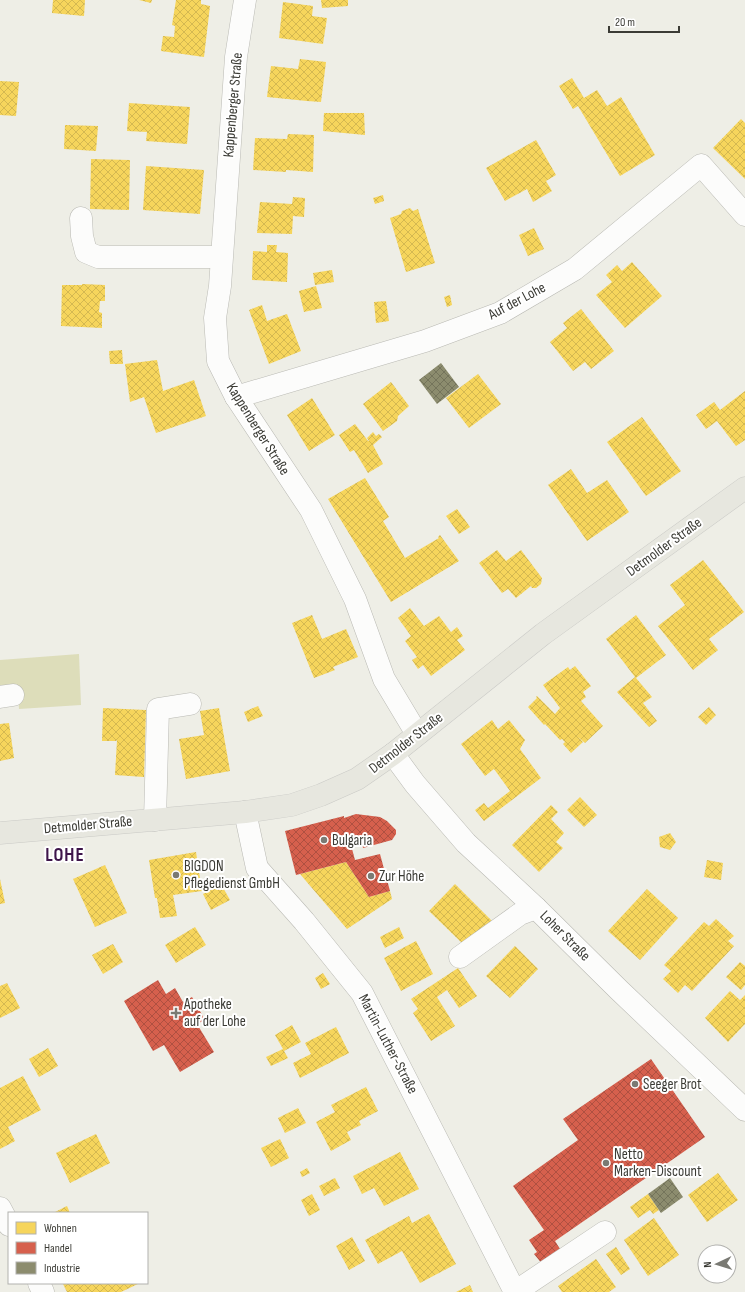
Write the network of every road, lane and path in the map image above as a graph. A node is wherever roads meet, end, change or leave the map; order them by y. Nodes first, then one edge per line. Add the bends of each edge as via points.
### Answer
1 (245, 0) edge
2 (745, 215) edge
3 (81, 218) dead end
4 (221, 258) junction
5 (236, 397) junction
6 (745, 488) edge
7 (190, 704) dead end
8 (417, 734) junction
9 (392, 754) junction
10 (245, 812) junction
11 (155, 820) junction
12 (0, 833) edge
13 (536, 908) junction
14 (460, 957) dead end
15 (745, 1110) edge
16 (0, 1208) edge
17 (8, 1223) edge
18 (605, 1232) dead end
19 (515, 1292) edge

1 - 4 street, Kappenberger Straße via 236,57
2 - 5 street, Auf der Lohe via 701,165 575,269 500,313 425,341
3 - 4 street via 86,252 98,257
4 - 5 street, Kappenberger Straße via 215,318 218,361
5 - 8 street, Kappenberger Straße via 311,510 355,598 384,679
6 - 8 main road, Detmolder Straße via 543,634
7 - 11 street via 158,709
8 - 9 main road, Detmolder Straße
9 - 10 main road, Detmolder Straße via 358,779 321,795 292,805
9 - 13 street, Loher Straße via 466,843
10 - 11 main road, Detmolder Straße
10 - 19 street, Martin-Luther-Straße via 258,868 362,993
11 - 12 main road, Detmolder Straße
13 - 14 street via 520,914
13 - 15 street, Loher Straße
16 - 17 street
18 - 19 street

